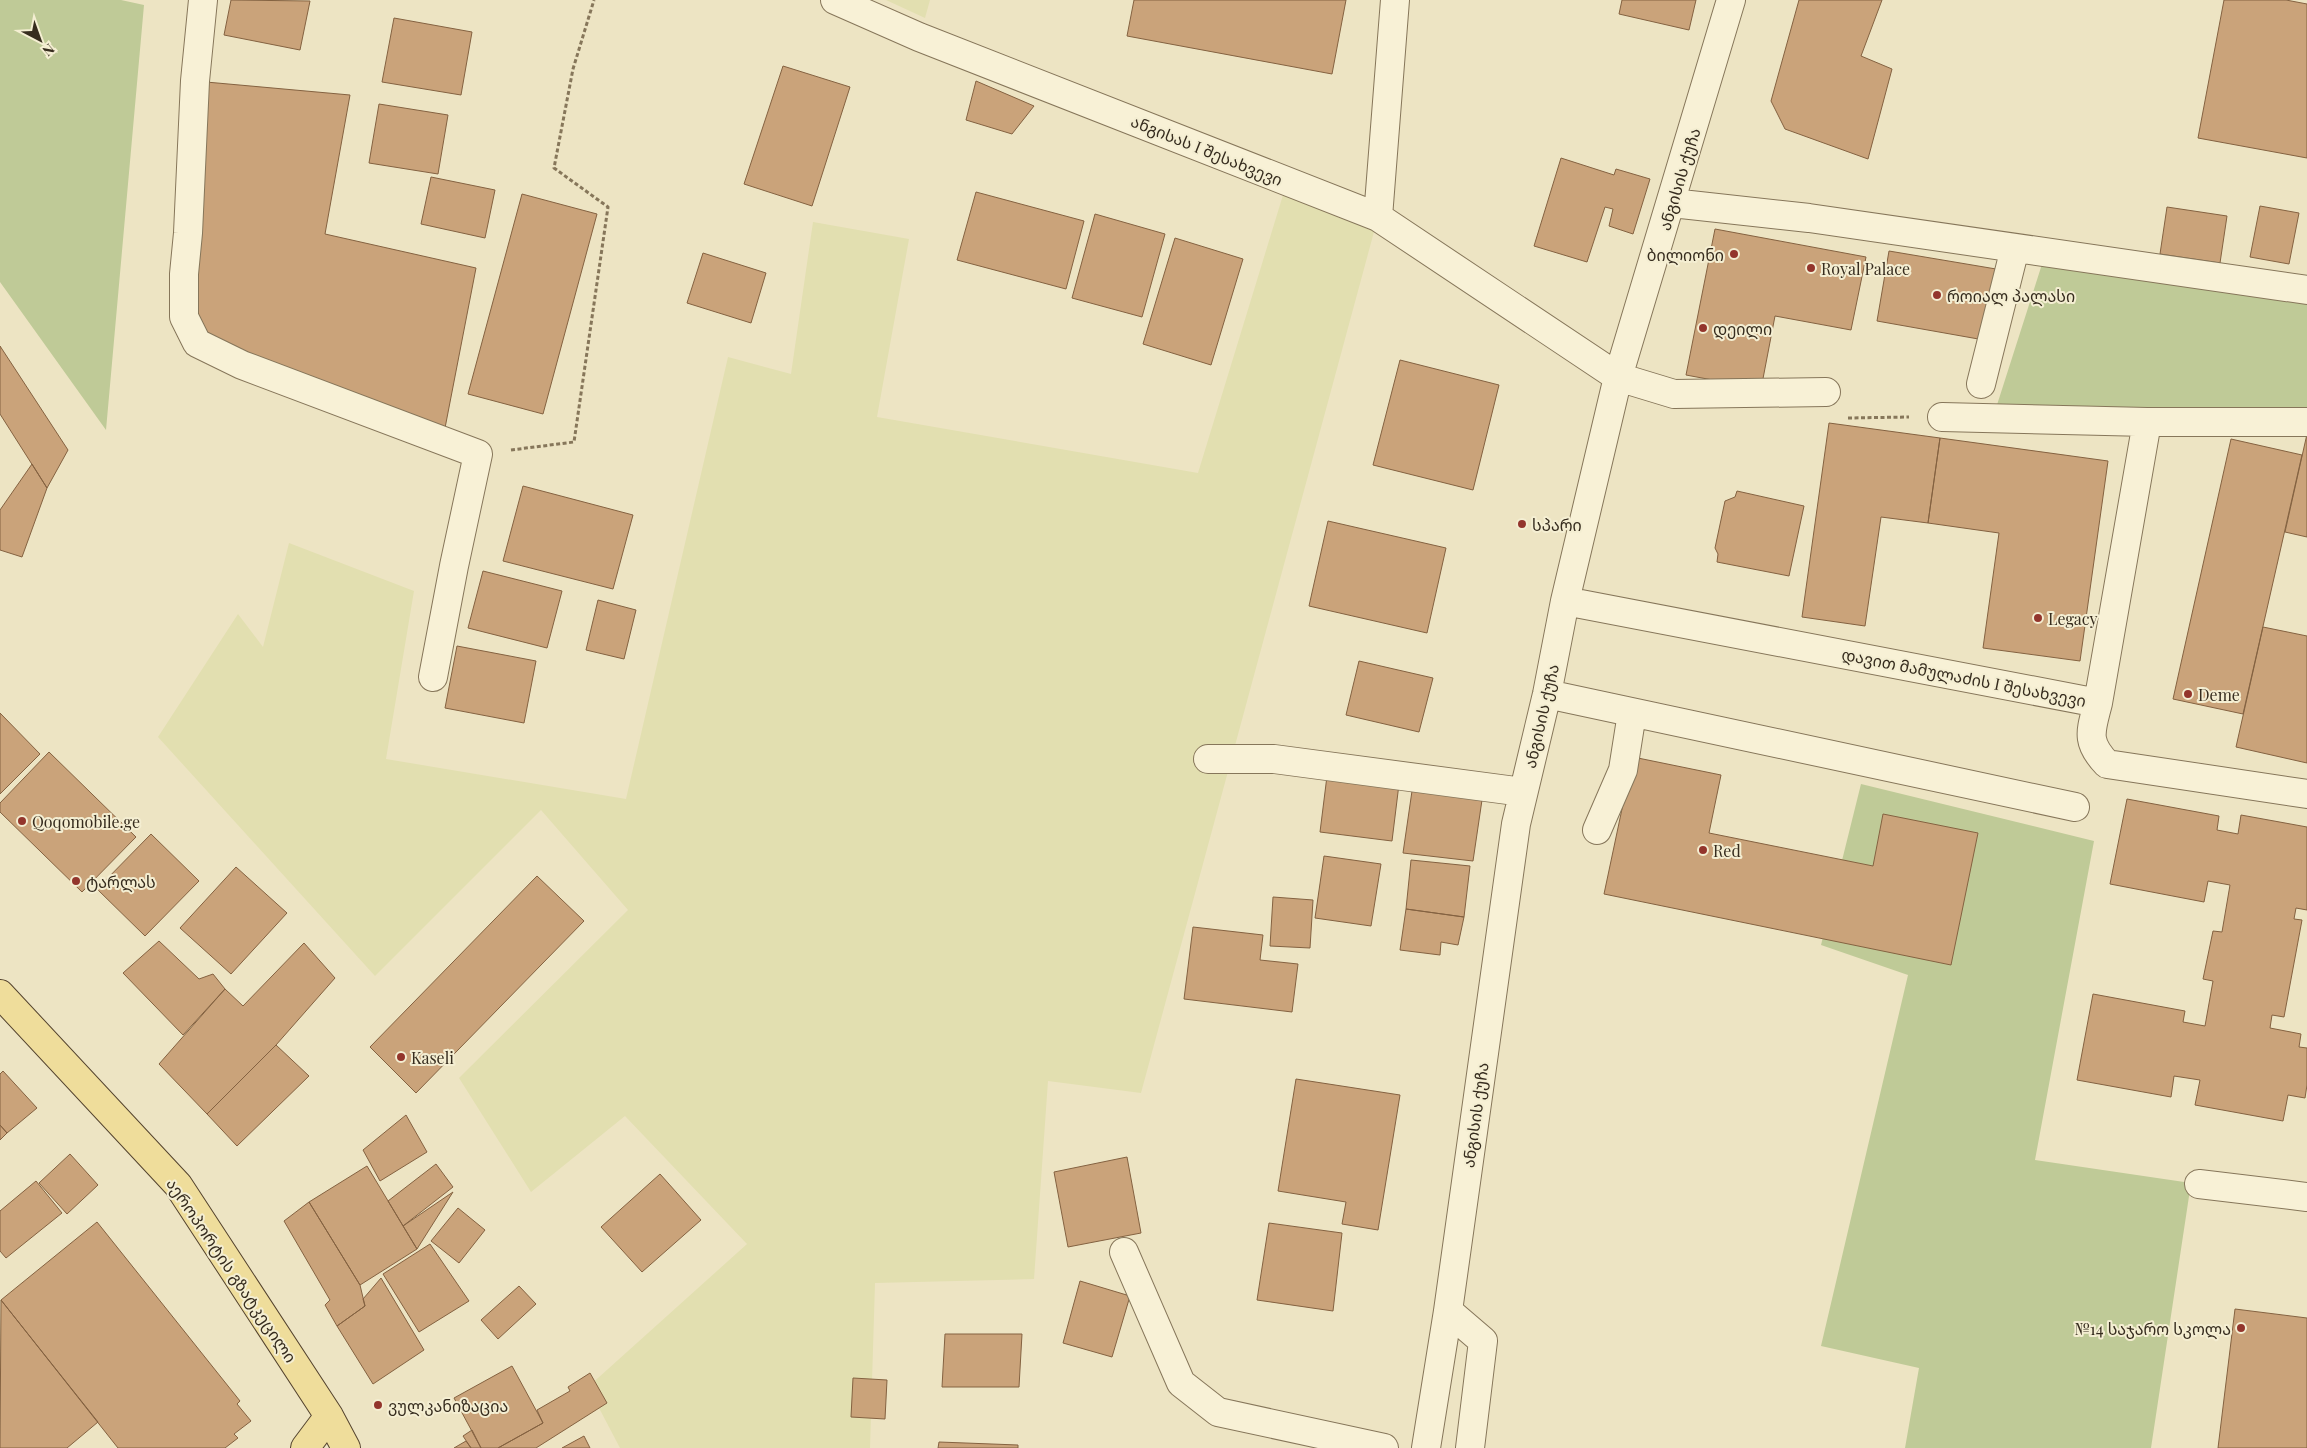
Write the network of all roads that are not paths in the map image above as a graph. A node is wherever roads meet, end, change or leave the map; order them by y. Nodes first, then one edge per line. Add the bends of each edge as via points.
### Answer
1 (203, 0) edge
2 (834, 0) edge
3 (1396, 0) edge
4 (1731, 0) edge
5 (1672, 203) junction
6 (1378, 217) junction
7 (2015, 248) junction
8 (2307, 290) edge
9 (1618, 377) junction
10 (1981, 384) dead end
11 (1826, 392) road end
12 (1942, 417) road end
13 (2147, 422) junction
14 (2307, 422) edge
15 (1565, 601) junction
16 (433, 677) dead end
17 (1547, 694) junction
18 (2098, 703) junction
19 (1632, 713) junction
20 (1208, 759) dead end
21 (1524, 792) junction
22 (2307, 794) edge
23 (2075, 807) dead end
24 (1597, 830) dead end
25 (0, 994) edge
26 (2199, 1184) dead end
27 (2307, 1197) edge
28 (1124, 1252) dead end
29 (1448, 1311) junction
30 (329, 1416) junction
31 (305, 1448) edge
32 (346, 1448) edge
33 (1384, 1448) edge
34 (1426, 1448) edge
35 (1470, 1448) edge

1 - 16 street via 195,81 184,317 197,343 242,366 478,454
2 - 6 street, ანგისას I შესახვევი via 920,37
3 - 6 street
4 - 5 street, ანგისის ქუჩა
5 - 7 street via 1809,218
5 - 9 street, ანგისის ქუჩა
6 - 9 street, ანგისას I შესახვევი
7 - 8 street
7 - 10 street
9 - 11 street, ანგისას I შესახვევი via 1674,394
9 - 15 street, ანგისის ქუჩა
12 - 13 street
13 - 14 street
13 - 18 street
15 - 17 street, ანგისის ქუჩა
15 - 18 street, დავით მამულაძის I შესახვევი
17 - 19 street
17 - 21 street, ანგისის ქუჩა
18 - 22 street, დავით მამულაძის I შესახვევი via 2091,733 2095,752 2107,764
19 - 23 street
19 - 24 street via 1623,770
20 - 21 street via 1274,759
21 - 29 street, ანგისის ქუჩა via 1516,824
25 - 30 main road, აეროპორტის გზატკეცილი via 178,1185
26 - 27 street
28 - 33 street via 1181,1383 1218,1412
29 - 34 street, ანგისის ქუჩა
29 - 35 street via 1483,1341
30 - 31 main road
30 - 32 main road, აეროპორტის გზატკეცილი

